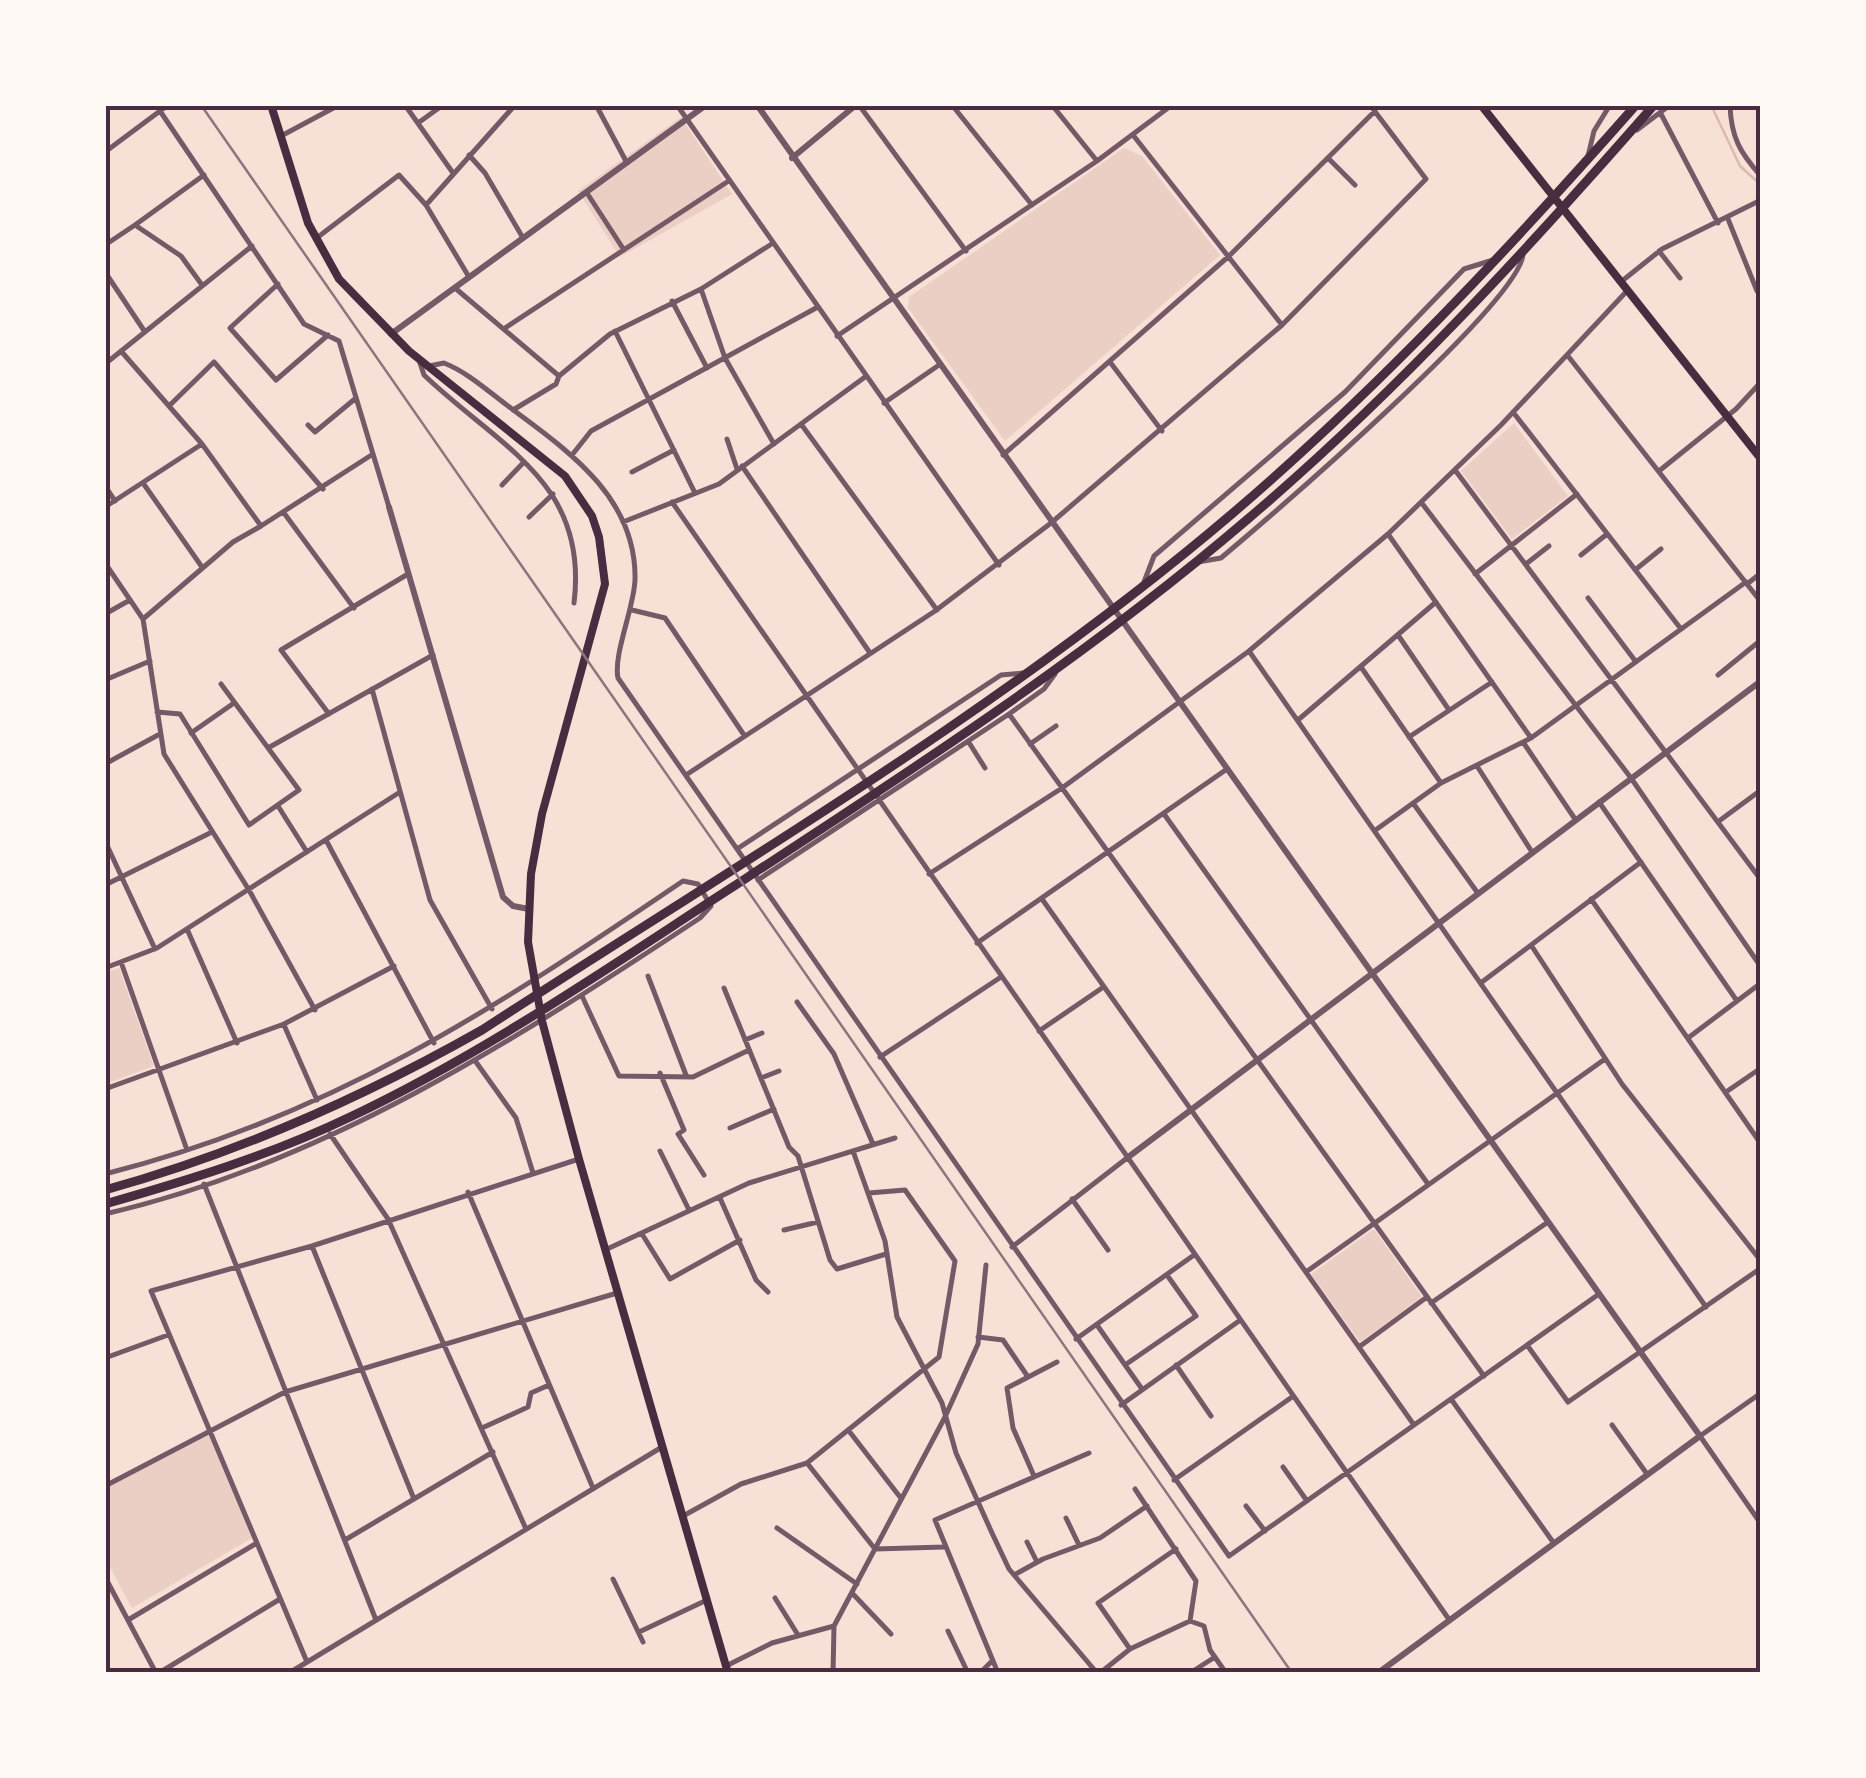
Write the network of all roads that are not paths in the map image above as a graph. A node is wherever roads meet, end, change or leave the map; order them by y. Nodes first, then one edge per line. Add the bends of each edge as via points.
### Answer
1 (168, 105) edge
2 (272, 105) edge
3 (340, 105) edge
4 (406, 105) edge
5 (443, 105) edge
6 (515, 105) edge
7 (596, 105) edge
8 (677, 105) edge
9 (706, 105) edge
10 (757, 105) edge
11 (858, 105) edge
12 (952, 105) edge
13 (1052, 105) edge
14 (1171, 105) edge
15 (1481, 105) edge
16 (1610, 105) edge
17 (1636, 105) edge
18 (1654, 105) edge
19 (1670, 105) edge
20 (1730, 105) edge
21 (1373, 108) edge
22 (160, 111) junction
23 (1661, 114) junction
24 (685, 120) junction
25 (418, 122) junction
26 (1629, 134) junction
27 (1133, 135) junction
28 (281, 136) junction
29 (105, 152) edge
30 (469, 155) junction
31 (792, 158) junction
32 (1328, 158) junction
33 (1588, 160) junction
34 (1096, 161) junction
35 (627, 164) junction
36 (454, 173) junction
37 (204, 175) junction
38 (1761, 176) edge
39 (727, 182) junction
40 (1355, 185) dead end
41 (587, 193) junction
42 (1554, 198) junction
43 (1761, 200) edge
44 (1032, 205) junction
45 (426, 206) junction
46 (1563, 208) junction
47 (1728, 218) junction
48 (1718, 223) junction
49 (135, 225) junction
50 (523, 238) junction
51 (315, 240) junction
52 (770, 244) junction
53 (105, 245) edge
54 (252, 246) junction
55 (624, 250) junction
56 (966, 251) junction
57 (1658, 251) junction
58 (1229, 256) junction
59 (1498, 258) junction
60 (105, 272) edge
61 (469, 277) junction
62 (1680, 278) dead end
63 (1619, 283) junction
64 (278, 284) junction
65 (202, 286) junction
66 (454, 288) junction
67 (701, 289) junction
68 (1757, 291) dead end
69 (1626, 292) junction
70 (672, 301) junction
71 (894, 302) junction
72 (816, 308) junction
73 (1282, 324) junction
74 (505, 328) junction
75 (615, 331) junction
76 (145, 332) junction
77 (392, 334) junction
78 (328, 335) junction
79 (837, 336) junction
80 (121, 351) junction
81 (1568, 356) junction
82 (725, 358) junction
83 (420, 359) junction
84 (1110, 362) junction
85 (105, 364) edge
86 (940, 365) junction
87 (429, 366) junction
88 (707, 368) junction
89 (559, 376) junction
90 (865, 377) junction
91 (1761, 382) edge
92 (356, 398) junction
93 (649, 400) junction
94 (884, 403) junction
95 (170, 406) junction
96 (513, 410) junction
97 (1514, 412) junction
98 (1726, 416) junction
99 (801, 424) junction
100 (308, 425) dead end
101 (1162, 432) junction
102 (726, 439) dead end
103 (202, 444) junction
104 (774, 444) junction
105 (674, 450) junction
106 (373, 454) junction
107 (572, 455) junction
108 (1003, 455) junction
109 (1761, 459) edge
110 (524, 462) junction
111 (739, 468) junction
112 (1454, 470) junction
113 (1659, 470) junction
114 (632, 472) dead end
115 (142, 482) junction
116 (502, 485) dead end
117 (105, 486) edge
118 (323, 489) junction
119 (552, 494) junction
120 (695, 494) junction
121 (1577, 494) junction
122 (115, 501) junction
123 (672, 502) junction
124 (1422, 502) junction
125 (105, 507) edge
126 (389, 507) joint
127 (284, 512) junction
128 (529, 517) dead end
129 (624, 522) junction
130 (1051, 524) junction
131 (261, 526) junction
132 (1388, 534) junction
133 (1607, 534) junction
134 (1511, 544) junction
135 (1549, 546) dead end
136 (1661, 548) dead end
137 (1582, 555) dead end
138 (105, 563) edge
139 (1526, 564) junction
140 (999, 565) junction
141 (202, 567) junction
142 (1635, 570) junction
143 (409, 573) junction
144 (1761, 573) edge
145 (1474, 574) junction
146 (1144, 582) junction
147 (1747, 583) junction
148 (1588, 598) dead end
149 (130, 600) junction
150 (1436, 602) junction
151 (1761, 602) edge
152 (574, 603) dead end
153 (1112, 607) junction
154 (354, 608) junction
155 (632, 610) junction
156 (937, 610) junction
157 (105, 614) edge
158 (143, 619) junction
159 (1122, 620) junction
160 (1681, 629) junction
161 (1398, 635) junction
162 (1761, 640) edge
163 (1250, 651) junction
164 (870, 653) junction
165 (434, 654) junction
166 (150, 661) junction
167 (1636, 662) junction
168 (1361, 667) junction
169 (1057, 671) junction
170 (1023, 673) junction
171 (1718, 675) dead end
172 (1614, 678) junction
173 (105, 680) edge
174 (1761, 681) edge
175 (1492, 682) junction
176 (222, 684) dead end
177 (372, 690) junction
178 (806, 696) junction
179 (234, 703) junction
180 (1180, 704) junction
181 (1575, 708) junction
182 (1449, 710) junction
183 (157, 712) junction
184 (329, 714) junction
185 (1009, 714) junction
186 (1298, 720) junction
187 (1056, 726) dead end
188 (191, 733) junction
189 (158, 735) junction
190 (744, 736) junction
191 (1409, 736) junction
192 (1531, 738) junction
193 (968, 741) junction
194 (1523, 742) junction
195 (1030, 744) junction
196 (268, 748) junction
197 (1668, 750) junction
198 (105, 764) edge
199 (1478, 766) junction
200 (985, 768) dead end
201 (857, 769) junction
202 (1226, 769) junction
203 (686, 775) junction
204 (1631, 778) junction
205 (1441, 783) junction
206 (1062, 788) junction
207 (1761, 790) edge
208 (400, 792) junction
209 (878, 800) junction
210 (1599, 802) junction
211 (1413, 803) junction
212 (278, 806) junction
213 (1164, 814) junction
214 (1575, 820) junction
215 (1720, 821) junction
216 (1376, 829) junction
217 (212, 832) junction
218 (326, 840) junction
219 (105, 841) edge
220 (737, 849) junction
221 (307, 852) junction
222 (1108, 852) junction
223 (1532, 852) junction
224 (1641, 862) junction
225 (929, 874) junction
226 (122, 876) junction
227 (758, 880) junction
228 (1761, 880) edge
229 (105, 885) edge
230 (250, 890) junction
231 (1477, 892) junction
232 (1042, 899) junction
233 (1592, 899) junction
234 (529, 908) junction
235 (1440, 919) junction
236 (187, 929) junction
237 (977, 943) junction
238 (1531, 944) junction
239 (155, 949) junction
240 (121, 962) junction
241 (394, 966) junction
242 (105, 968) edge
243 (1761, 968) edge
244 (1371, 972) junction
245 (648, 976) dead end
246 (1001, 977) junction
247 (1482, 982) junction
248 (1761, 983) edge
249 (534, 984) junction
250 (1103, 987) junction
251 (724, 988) dead end
252 (582, 996) junction
253 (1737, 1001) junction
254 (797, 1002) dead end
255 (492, 1009) junction
256 (315, 1010) junction
257 (1311, 1018) junction
258 (542, 1022) junction
259 (284, 1024) junction
260 (1038, 1031) junction
261 (762, 1033) dead end
262 (1688, 1038) junction
263 (745, 1040) junction
264 (434, 1042) junction
265 (237, 1043) junction
266 (749, 1050) junction
267 (880, 1058) junction
268 (1256, 1059) junction
269 (1605, 1059) junction
270 (476, 1061) junction
271 (1761, 1068) edge
272 (160, 1069) junction
273 (779, 1071) dead end
274 (660, 1073) junction
275 (686, 1075) junction
276 (761, 1078) junction
277 (105, 1088) edge
278 (1726, 1093) junction
279 (1556, 1095) junction
280 (317, 1100) junction
281 (774, 1109) junction
282 (1190, 1110) junction
283 (730, 1128) dead end
284 (330, 1134) junction
285 (895, 1138) dead end
286 (1491, 1142) junction
287 (873, 1144) junction
288 (1761, 1144) edge
289 (187, 1150) junction
290 (660, 1150) dead end
291 (853, 1151) junction
292 (1127, 1158) junction
293 (579, 1159) junction
294 (802, 1167) junction
295 (105, 1174) edge
296 (533, 1174) junction
297 (704, 1175) dead end
298 (204, 1184) junction
299 (1428, 1184) junction
300 (105, 1190) edge
301 (468, 1192) junction
302 (870, 1193) junction
303 (720, 1198) junction
304 (1072, 1199) junction
305 (105, 1204) edge
306 (689, 1210) junction
307 (105, 1214) edge
308 (388, 1218) junction
309 (818, 1222) junction
310 (1548, 1222) junction
311 (1374, 1223) junction
312 (784, 1230) dead end
313 (642, 1234) junction
314 (740, 1240) junction
315 (312, 1246) junction
316 (1012, 1248) junction
317 (606, 1250) junction
318 (1108, 1250) dead end
319 (886, 1254) junction
320 (1194, 1255) junction
321 (986, 1265) dead end
322 (236, 1267) junction
323 (1760, 1269) edge
324 (1306, 1272) junction
325 (1167, 1275) junction
326 (768, 1292) dead end
327 (616, 1293) junction
328 (1599, 1294) junction
329 (1429, 1300) junction
330 (1706, 1306) junction
331 (520, 1319) junction
332 (1239, 1320) junction
333 (1097, 1325) junction
334 (168, 1335) junction
335 (978, 1337) junction
336 (1076, 1340) junction
337 (442, 1342) junction
338 (1527, 1345) junction
339 (1359, 1347) junction
340 (1641, 1352) junction
341 (105, 1358) edge
342 (1057, 1362) dead end
343 (1125, 1365) junction
344 (1176, 1365) junction
345 (362, 1370) junction
346 (924, 1370) junction
347 (1484, 1376) junction
348 (1028, 1378) junction
349 (549, 1385) junction
350 (1142, 1389) junction
351 (284, 1392) junction
352 (1761, 1393) edge
353 (1292, 1396) junction
354 (1451, 1399) junction
355 (1121, 1405) junction
356 (1211, 1416) dead end
357 (945, 1417) junction
358 (1414, 1425) junction
359 (1612, 1426) dead end
360 (482, 1428) junction
361 (208, 1431) junction
362 (849, 1431) junction
363 (1700, 1436) junction
364 (662, 1447) junction
365 (492, 1452) junction
366 (1089, 1453) dead end
367 (807, 1463) junction
368 (1283, 1467) dead end
369 (1647, 1474) junction
370 (1346, 1475) junction
371 (1034, 1476) junction
372 (1174, 1480) junction
373 (105, 1486) edge
374 (593, 1488) junction
375 (1135, 1488) dead end
376 (900, 1497) junction
377 (414, 1499) junction
378 (977, 1500) junction
379 (1307, 1502) junction
380 (1147, 1506) junction
381 (1246, 1506) dead end
382 (683, 1516) junction
383 (1066, 1518) dead end
384 (1761, 1522) edge
385 (778, 1528) dead end
386 (526, 1529) junction
387 (1265, 1531) junction
388 (345, 1540) junction
389 (1028, 1542) dead end
390 (1553, 1542) junction
391 (258, 1543) junction
392 (1079, 1545) junction
393 (944, 1548) junction
394 (1176, 1549) junction
395 (875, 1550) junction
396 (1037, 1562) junction
397 (1014, 1575) junction
398 (105, 1577) edge
399 (613, 1579) dead end
400 (857, 1584) junction
401 (852, 1594) junction
402 (775, 1598) dead end
403 (280, 1599) junction
404 (707, 1600) junction
405 (1448, 1618) junction
406 (128, 1620) junction
407 (376, 1620) junction
408 (1190, 1621) junction
409 (834, 1626) junction
410 (948, 1631) dead end
411 (638, 1632) junction
412 (891, 1634) dead end
413 (798, 1635) junction
414 (643, 1642) dead end
415 (1130, 1649) junction
416 (1215, 1657) junction
417 (307, 1662) junction
418 (991, 1662) junction
419 (727, 1670) edge
420 (158, 1673) edge
421 (290, 1673) edge
422 (833, 1673) edge
423 (968, 1673) edge
424 (980, 1673) edge
425 (998, 1673) edge
426 (1098, 1673) edge
427 (1190, 1673) edge
428 (1226, 1673) edge
429 (1378, 1673) edge

1 - 22 street
2 - 28 main road
3 - 28 street
4 - 25 street
5 - 25 street
6 - 30 street
7 - 35 street
8 - 24 street
9 - 24 street
10 - 31 street
11 - 31 street
11 - 56 street
12 - 44 street
13 - 34 street
14 - 27 street
15 - 42 main road
16 - 33 street via 1594,130
17 - 33 highway
18 - 26 highway
19 - 23 street
20 - 38 street via 1730,129 1742,157
21 - 32 street
21 - 73 street via 1426,179
22 - 29 street
22 - 37 street
23 - 26 street
23 - 48 street
24 - 35 street
24 - 39 street
25 - 36 street
26 - 46 highway
27 - 34 street
27 - 58 street
28 - 51 main road
30 - 36 street
30 - 50 street
31 - 71 street
32 - 40 street
32 - 58 street
33 - 42 highway
34 - 44 street
35 - 41 street
36 - 45 street
37 - 49 street
37 - 54 street
39 - 52 street
39 - 55 street
41 - 50 street
41 - 55 street
42 - 46 main road
42 - 59 highway
43 - 47 street
44 - 56 street
45 - 51 street via 399,175
45 - 61 street
46 - 63 main road
46 - 159 highway via 1357,422
47 - 48 street
47 - 68 street
48 - 57 street
49 - 53 street
49 - 65 street via 181,256
50 - 61 street
51 - 77 main road via 340,279
52 - 67 street
52 - 72 street
54 - 64 street
54 - 65 street
55 - 74 street
56 - 71 street
57 - 62 street
57 - 63 street
58 - 73 street
58 - 84 street
59 - 146 highway via 1348,410
59 - 146 street via 1464,270 1344,392 1154,556
60 - 76 street
61 - 66 street
63 - 69 main road
64 - 78 street via 304,324
64 - 78 street via 230,328 276,380
65 - 76 street
66 - 74 street
66 - 77 street
67 - 70 street
67 - 82 street
69 - 81 street
69 - 98 main road
70 - 75 street
70 - 88 street
71 - 79 street
71 - 86 street
72 - 79 street
72 - 82 street
73 - 101 street
74 - 89 street
75 - 89 street
75 - 93 street
76 - 80 street
77 - 83 main road
78 - 92 street via 339,341
79 - 90 street
80 - 85 street
80 - 95 street
81 - 97 street
81 - 113 street
82 - 88 street
82 - 104 street
83 - 87 main road
83 - 110 street via 428,379
84 - 101 street
84 - 108 street
86 - 94 street
86 - 108 street
87 - 96 street via 451,365
87 - 234 main road via 565,476 592,516 605,562 591,646 542,814
88 - 93 street
89 - 96 street
90 - 94 street
90 - 99 street
91 - 98 street
92 - 100 street via 314,432
92 - 106 street
93 - 105 street
93 - 107 street via 591,431
94 - 140 street
95 - 103 street
95 - 118 street via 214,362
96 - 107 street
97 - 112 street
97 - 121 street
98 - 109 main road
98 - 113 street
99 - 104 street
99 - 156 street
101 - 130 street
102 - 111 street
103 - 115 street
103 - 131 street
104 - 111 street
105 - 114 street
105 - 120 street
106 - 118 street
106 - 126 street
107 - 129 street via 598,480
108 - 130 street
110 - 116 street
110 - 119 street
111 - 120 street
111 - 164 street
112 - 124 street
112 - 134 street
113 - 147 street
115 - 122 street
115 - 141 street
117 - 122 street
118 - 127 street
119 - 128 street
119 - 152 street via 576,550
120 - 123 street
121 - 133 street
121 - 134 street
122 - 125 street
123 - 129 street
123 - 178 street
124 - 132 street
124 - 145 street
126 - 143 street
127 - 131 street
127 - 154 street
129 - 155 street via 634,568
130 - 140 street
130 - 153 street
131 - 141 street
132 - 150 street
132 - 163 street
133 - 137 street
133 - 142 street
134 - 139 street
134 - 145 street
135 - 139 street
136 - 142 street
138 - 149 street
139 - 172 street
140 - 156 street
141 - 158 street
142 - 160 street
143 - 154 street
143 - 165 street
144 - 147 street
145 - 181 street
146 - 153 highway
147 - 151 street
147 - 160 street
148 - 167 street
149 - 157 street
149 - 158 street
150 - 161 street
150 - 175 street
153 - 159 street
153 - 170 highway
154 - 184 street via 281,650
155 - 190 street via 664,618
155 - 203 street via 616,672
156 - 164 street
158 - 166 street
159 - 169 highway
159 - 180 street
160 - 167 street
161 - 168 street
161 - 182 street
162 - 171 street
163 - 180 street
163 - 186 street
164 - 178 street
165 - 177 street
165 - 234 street via 503,897
166 - 173 street
166 - 183 street
167 - 172 street
168 - 186 street
168 - 191 street
169 - 185 street
169 - 305 highway via 492,1043 277,1149
170 - 201 street via 1001,675
170 - 300 highway via 482,1030 288,1128
172 - 181 street
172 - 197 street
174 - 197 street
175 - 182 street
175 - 192 street
176 - 179 street
177 - 184 street
177 - 208 street
178 - 190 street
178 - 201 street
179 - 188 street
179 - 196 street
180 - 202 street
180 - 206 street
181 - 192 street
181 - 204 street
182 - 191 street
183 - 188 street via 180,714
183 - 189 street
184 - 196 street
185 - 193 street
185 - 195 street
186 - 216 street
187 - 195 street
188 - 212 street via 248,825
189 - 198 street
189 - 217 street
190 - 203 street
191 - 205 street
192 - 194 street
193 - 200 street
193 - 209 street
194 - 199 street
194 - 214 street
195 - 206 street
196 - 212 street via 300,790
197 - 204 street
197 - 215 street
199 - 205 street
199 - 223 street
201 - 209 street
201 - 220 street
202 - 213 street
202 - 244 street
203 - 220 street
204 - 210 street
204 - 243 street
205 - 211 street
206 - 222 street
206 - 225 street
207 - 215 street
208 - 218 street
208 - 255 street via 430,900
209 - 225 street
209 - 227 street
210 - 214 street
210 - 224 street
211 - 216 street
211 - 231 street
212 - 221 street
213 - 222 street
213 - 257 street
214 - 223 street
215 - 228 street
216 - 235 street
217 - 226 street
217 - 230 street
218 - 221 street
218 - 241 street
219 - 226 street
220 - 227 street
221 - 230 street
222 - 232 street
222 - 268 street
223 - 231 street
224 - 233 street
224 - 253 street
225 - 237 street
226 - 229 street
226 - 239 street
227 - 267 street
230 - 236 street
230 - 256 street
231 - 235 street
232 - 237 street
232 - 250 street
233 - 238 street
233 - 262 street
234 - 249 main road
235 - 244 street
235 - 247 street
236 - 239 street
236 - 265 street
237 - 246 street
238 - 247 street
238 - 269 street
239 - 240 street
240 - 242 street
240 - 272 street
241 - 256 street
241 - 264 street
244 - 257 street
244 - 286 street
245 - 275 street
246 - 260 street
246 - 267 street
247 - 279 street
248 - 253 street
249 - 252 street via 683,881 698,884 709,912
249 - 255 street
249 - 258 main road
250 - 260 street
250 - 282 street
251 - 263 street
252 - 258 street
252 - 274 street via 619,1076
253 - 262 street
254 - 287 street via 834,1054
255 - 264 street
256 - 259 street
257 - 268 street
257 - 299 street
258 - 270 street
258 - 293 main road
259 - 265 street
259 - 280 street
260 - 292 street
261 - 263 street
262 - 278 street
263 - 266 street
264 - 280 street
265 - 272 street
266 - 275 street
266 - 276 street
267 - 316 street
268 - 282 street
268 - 311 street
269 - 279 street
269 - 323 street
270 - 284 street
270 - 296 street via 516,1118
271 - 278 street
272 - 277 street
272 - 289 street
273 - 276 street
274 - 275 street
274 - 297 street via 684,1130 678,1134
276 - 281 street
278 - 288 street
279 - 286 street
279 - 330 street
280 - 289 street
281 - 283 street
281 - 294 street
282 - 292 street
282 - 324 street
284 - 298 street
284 - 308 street
285 - 287 street
286 - 299 street
286 - 310 street
287 - 291 street
289 - 295 street
290 - 306 street
291 - 294 street
291 - 302 street
292 - 304 street
292 - 320 street
293 - 296 street
293 - 317 main road
294 - 303 street
294 - 309 street
296 - 301 street
298 - 307 street
298 - 322 street
299 - 311 street
301 - 308 street
301 - 331 street
302 - 319 street
302 - 346 street via 905,1190 955,1261 944,1347
303 - 306 street
303 - 314 street
304 - 316 street
304 - 318 street
306 - 313 street
308 - 315 street
308 - 337 street
309 - 312 street
309 - 319 street via 837,1269
310 - 328 street
310 - 329 street
311 - 324 street
311 - 329 street
313 - 314 street via 670,1280
313 - 317 street
314 - 326 street
315 - 322 street
315 - 345 street
316 - 336 street
317 - 327 main road
319 - 346 street via 897,1317
320 - 325 street
320 - 332 street
321 - 335 street
322 - 334 street via 152,1291
322 - 351 street
323 - 330 street
324 - 339 street
325 - 333 street
325 - 343 street via 1196,1316
327 - 331 street
327 - 364 main road
328 - 338 street
328 - 340 street
329 - 339 street
329 - 347 street
330 - 340 street
331 - 337 street
331 - 349 street
332 - 344 street
332 - 353 street
333 - 336 street
333 - 343 street
334 - 341 street
334 - 361 street
335 - 348 street via 1004,1340
335 - 357 street
336 - 355 street
337 - 345 street
337 - 360 street
338 - 340 street via 1568,1402
338 - 347 street
339 - 358 street
340 - 363 street
342 - 348 street
343 - 350 street
344 - 350 street
344 - 356 street
345 - 351 street
345 - 377 street
346 - 357 street
346 - 362 street
347 - 354 street
348 - 371 street via 1007,1388 1012,1428
349 - 360 street via 530,1393 528,1408
349 - 374 street
350 - 355 street
351 - 361 street
351 - 388 street
352 - 363 street
353 - 370 street
353 - 372 street
354 - 358 street
354 - 390 street
355 - 372 street
357 - 376 street
357 - 378 street
358 - 370 street
359 - 369 street
360 - 365 street
361 - 373 street
361 - 391 street
362 - 367 street
362 - 376 street
363 - 369 street
363 - 384 street
364 - 374 street
364 - 382 main road
365 - 377 street
365 - 386 street
366 - 371 street
367 - 382 street via 742,1484
367 - 395 street
368 - 379 street
369 - 390 street
370 - 379 street
370 - 405 street
371 - 378 street
372 - 387 street via 1229,1556
374 - 386 street
375 - 380 street
376 - 395 street
377 - 388 street
378 - 393 street via 934,1520
378 - 397 street
379 - 387 street
380 - 392 street
380 - 394 street
381 - 387 street
382 - 404 main road
383 - 392 street
385 - 400 street
386 - 407 street
388 - 407 street
389 - 396 street
390 - 405 street
391 - 403 street
391 - 406 street
392 - 396 street
393 - 395 street
393 - 418 street
394 - 408 street via 1196,1580
394 - 415 street via 1098,1603
395 - 400 street
396 - 397 street
397 - 426 street
398 - 406 street
399 - 411 street
400 - 401 street
401 - 409 street
401 - 412 street
402 - 413 street
403 - 417 street
403 - 420 street
404 - 411 street
404 - 419 main road
405 - 429 street
406 - 420 street
407 - 417 street
408 - 415 street
408 - 416 street via 1204,1626
409 - 413 street
409 - 422 street
410 - 423 street
411 - 414 street
413 - 419 street
415 - 426 street
416 - 427 street
416 - 428 street
417 - 421 street
418 - 424 street
418 - 425 street

